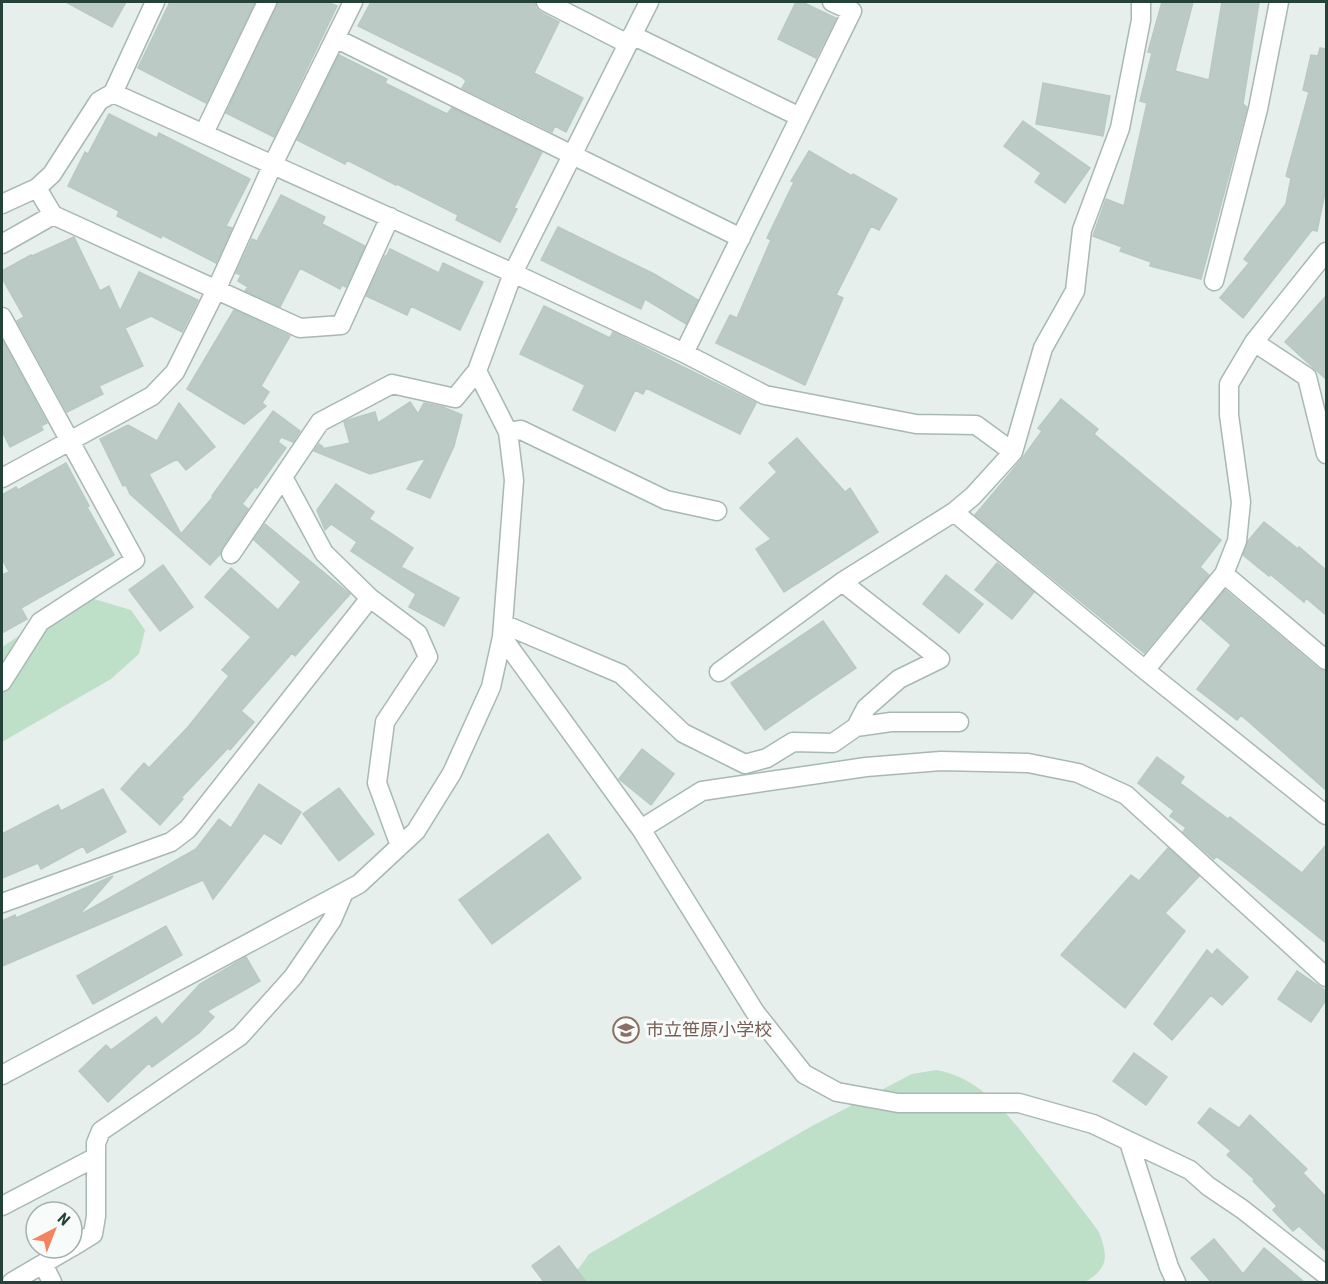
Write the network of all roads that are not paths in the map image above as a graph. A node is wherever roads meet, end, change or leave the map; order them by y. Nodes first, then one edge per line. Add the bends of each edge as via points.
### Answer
1 (155, 2) edge
2 (267, 2) edge
3 (353, 2) edge
4 (546, 2) edge
5 (649, 2) edge
6 (832, 2) edge
7 (1141, 2) edge
8 (1279, 2) edge
9 (335, 38) junction
10 (630, 40) junction
11 (113, 93) junction
12 (800, 117) junction
13 (204, 133) junction
14 (572, 155) junction
15 (273, 164) junction
16 (37, 188) junction
17 (2, 204) edge
18 (53, 215) junction
19 (390, 217) junction
20 (741, 237) junction
21 (2, 244) edge
22 (1326, 252) edge
23 (513, 273) junction
24 (1214, 281) dead end
25 (217, 288) junction
26 (2, 317) edge
27 (1254, 342) junction
28 (684, 354) junction
29 (477, 371) junction
30 (508, 432) junction
31 (70, 440) junction
32 (1013, 452) junction
33 (1326, 454) edge
34 (283, 477) junction
35 (2, 478) edge
36 (717, 512) dead end
37 (954, 512) junction
38 (231, 554) dead end
39 (1224, 574) junction
40 (842, 582) junction
41 (370, 598) junction
42 (502, 631) junction
43 (1326, 660) edge
44 (1145, 670) junction
45 (719, 672) dead end
46 (2, 682) edge
47 (959, 722) dead end
48 (856, 727) junction
49 (1326, 815) edge
50 (641, 829) junction
51 (400, 846) junction
52 (344, 891) junction
53 (2, 903) edge
54 (1326, 977) edge
55 (2, 1075) edge
56 (1129, 1142) junction
57 (96, 1157) junction
58 (2, 1206) edge
59 (84, 1239) edge
60 (50, 1260) edge
61 (43, 1264) junction
62 (1326, 1275) edge
63 (12, 1282) edge
64 (52, 1282) edge
65 (1176, 1282) edge

1 - 11 street
2 - 13 street
3 - 9 street
4 - 10 street
5 - 10 street
6 - 12 street via 852,11
7 - 32 street via 1120,128 1082,230 1075,291 1044,348
8 - 24 street via 1258,110
9 - 14 street
9 - 15 street
10 - 12 street
10 - 14 street
11 - 13 street
11 - 16 street via 99,101 52,174
12 - 20 street
13 - 15 street
14 - 20 street
14 - 23 street
15 - 19 street
15 - 25 street
16 - 17 street
16 - 18 street
18 - 21 street
18 - 25 street
19 - 23 street
19 - 25 street via 340,325 300,328
20 - 28 street
22 - 27 street
23 - 28 street
23 - 29 street
25 - 31 street via 175,372 152,396
26 - 31 street
27 - 33 street via 1307,377
27 - 39 street via 1229,384 1229,415 1241,502 1237,541
28 - 32 street via 765,395 916,424 976,425
29 - 30 street
29 - 34 street via 454,398 392,384 320,422
30 - 36 street via 521,430 666,500
30 - 42 street via 514,480
31 - 35 street
31 - 46 street via 135,560 40,622
32 - 37 street
34 - 38 street
34 - 41 street via 324,553
37 - 40 street
37 - 44 street
39 - 43 street
39 - 44 street
40 - 45 street
40 - 48 street via 940,659 899,679 866,708
41 - 51 street via 418,634 428,657 385,722 377,783
41 - 53 street via 188,830 171,842
42 - 48 street via 621,674 683,733 746,764 767,758 793,742 833,743
42 - 50 street
42 - 51 street via 491,687 452,773 416,831
44 - 49 street
47 - 48 street via 891,722
50 - 54 street via 702,791 866,767 941,761 1028,763 1078,773 1126,795
50 - 56 street via 755,1012 804,1074 837,1092 898,1103 1019,1103 1094,1124
51 - 52 street via 359,884
52 - 55 street
52 - 57 street via 332,920 293,977 240,1036 101,1131
56 - 62 street via 1190,1170
56 - 65 street
57 - 58 street
57 - 59 street via 96,1216 93,1234
60 - 61 street
61 - 63 street
61 - 64 street

